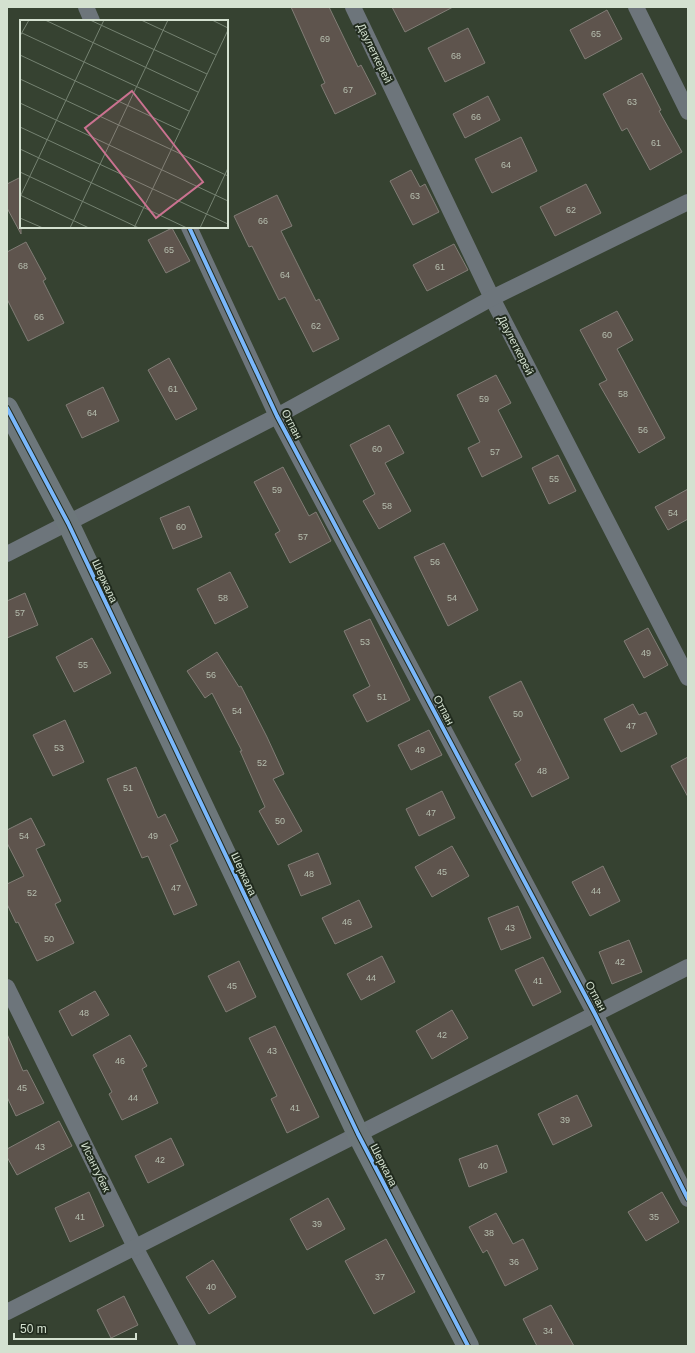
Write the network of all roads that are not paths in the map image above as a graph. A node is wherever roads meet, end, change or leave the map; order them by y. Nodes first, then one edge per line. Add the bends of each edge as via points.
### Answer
1 (86, 7) edge
2 (353, 7) edge
3 (636, 7) edge
4 (92, 20) edge
5 (688, 112) edge
6 (688, 202) edge
7 (189, 228) edge
8 (492, 298) junction
9 (7, 408) edge
10 (277, 416) junction
11 (68, 523) junction
12 (7, 554) edge
13 (688, 678) edge
14 (688, 967) edge
15 (7, 987) edge
16 (595, 1014) junction
17 (358, 1134) junction
18 (688, 1199) edge
19 (135, 1247) junction
20 (7, 1312) edge
21 (188, 1346) edge
22 (468, 1346) edge

1 - 4 street
2 - 8 street, Даулеткерей
3 - 5 street
6 - 8 street
7 - 10 street, Отпан
8 - 10 street
8 - 13 street, Даулеткерей
9 - 11 street, Шеркала
10 - 11 street
10 - 16 street, Отпан
11 - 12 street
11 - 17 street, Шеркала
14 - 16 street
15 - 19 street, Исантубек
16 - 17 street
16 - 18 street, Отпан
17 - 19 street
17 - 22 street, Шеркала
19 - 20 street
19 - 21 street, Исантубек

